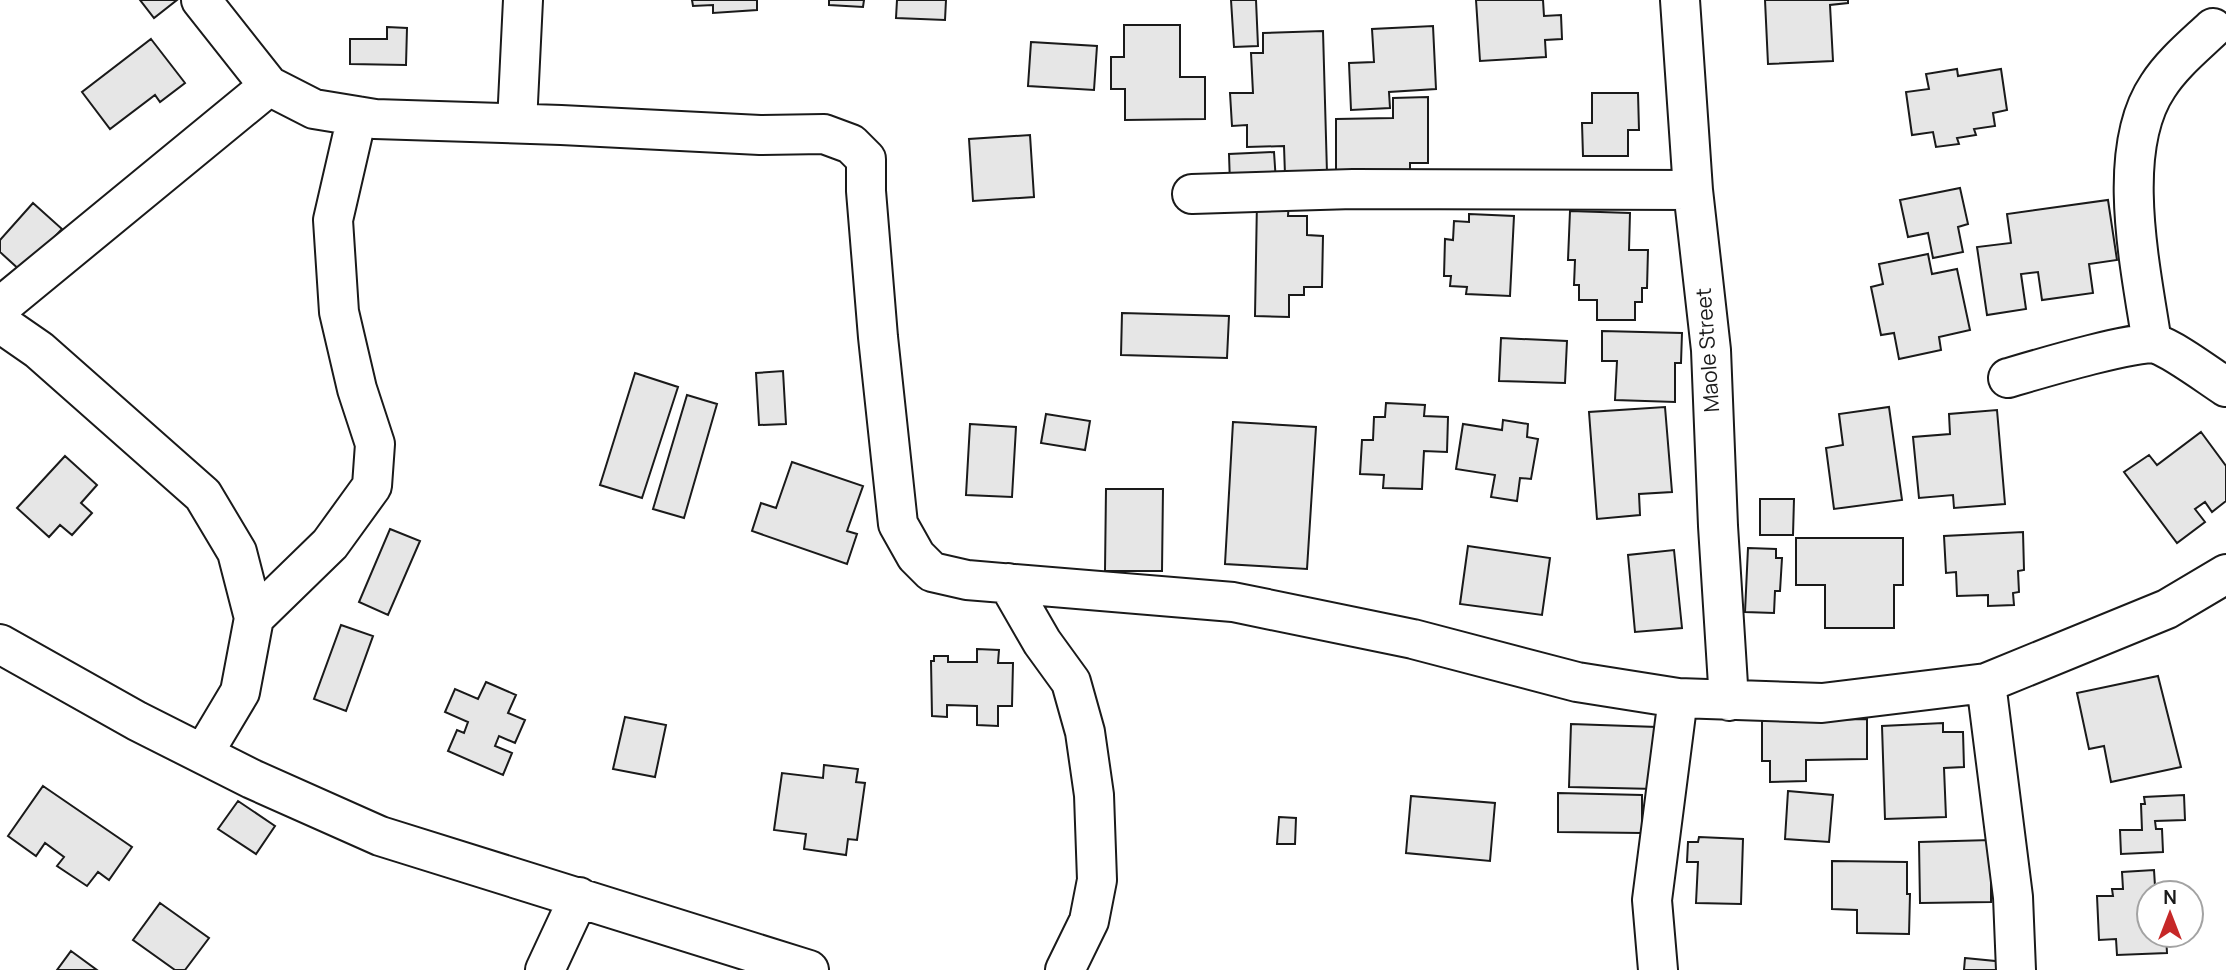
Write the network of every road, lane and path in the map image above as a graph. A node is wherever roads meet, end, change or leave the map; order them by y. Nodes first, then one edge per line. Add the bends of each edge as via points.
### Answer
1 (201, 0) edge
2 (523, 0) edge
3 (1680, 0) edge
4 (2213, 28) dead end
5 (269, 86) junction
6 (357, 116) junction
7 (517, 123) junction
8 (1693, 190) junction
9 (1192, 194) dead end
10 (0, 307) edge
11 (0, 323) edge
12 (2152, 342) junction
13 (2008, 378) dead end
14 (2226, 387) edge
15 (2226, 573) edge
16 (1008, 583) junction
17 (254, 618) junction
18 (0, 644) edge
19 (1986, 683) junction
20 (1678, 698) junction
21 (1729, 701) junction
22 (203, 754) junction
23 (579, 897) junction
24 (545, 970) edge
25 (809, 970) edge
26 (1065, 970) edge
27 (1658, 970) edge
28 (2016, 970) edge

1 - 5 street
2 - 7 street
3 - 8 street, Maole Street
4 - 12 street via 2157,87 2140,125 2135,209
5 - 6 street via 314,109
5 - 10 street
6 - 7 street
6 - 17 street via 332,220 339,312 375,444 372,486 330,544
7 - 16 street via 824,134 851,144 866,159 878,337 898,524 916,556 932,572
8 - 9 street via 1353,188
8 - 21 street, Maole Street via 1711,350
11 - 17 street via 39,350 203,495 237,552
12 - 13 street
12 - 14 street
15 - 19 street via 2167,609
16 - 20 street via 1233,602 1413,639 1577,682
16 - 26 street via 1071,682 1085,732 1094,794 1097,880 1089,921
17 - 22 street via 240,692
18 - 22 street
19 - 21 street via 1822,703
19 - 28 street via 2013,897
20 - 21 street
20 - 27 street via 1652,900
22 - 23 street via 380,836
23 - 24 street
23 - 25 street

